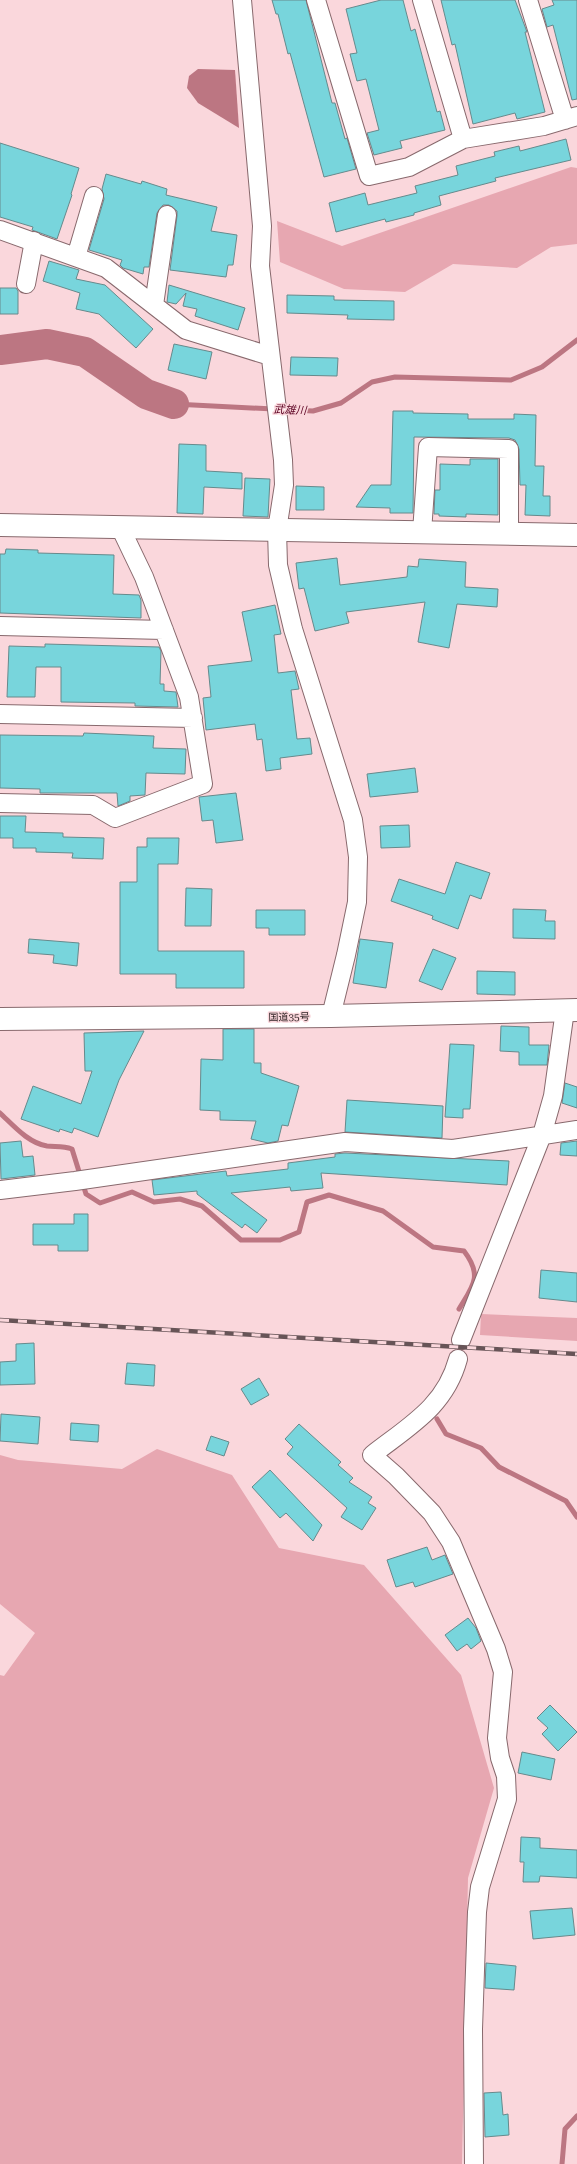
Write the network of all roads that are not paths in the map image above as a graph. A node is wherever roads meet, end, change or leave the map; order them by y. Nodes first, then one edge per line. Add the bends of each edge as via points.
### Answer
1 (242, 0) edge
2 (316, 0) edge
3 (422, 0) edge
4 (528, 0) edge
5 (571, 118) edge
6 (463, 139) junction
7 (94, 196) dead end
8 (167, 215) dead end
9 (0, 230) edge
10 (34, 241) junction
11 (76, 257) junction
12 (26, 284) dead end
13 (154, 306) junction
14 (270, 356) junction
15 (0, 525) edge
16 (120, 527) junction
17 (276, 530) junction
18 (422, 532) junction
19 (509, 534) junction
20 (577, 535) edge
21 (0, 626) edge
22 (164, 630) junction
23 (0, 714) edge
24 (193, 718) junction
25 (0, 803) edge
26 (571, 1010) edge
27 (331, 1016) junction
28 (0, 1019) edge
29 (577, 1130) edge
30 (542, 1135) junction
31 (0, 1190) edge
32 (461, 1340) dead end
33 (458, 1359) dead end
34 (474, 2164) edge

1 - 14 street via 262,226 260,266
2 - 6 street via 369,176 409,167
3 - 6 street
4 - 5 street
5 - 6 street via 544,126
7 - 11 street
8 - 13 street
9 - 10 street
10 - 11 street
10 - 12 street
11 - 13 street via 106,268
13 - 14 street via 186,330
14 - 17 street via 284,485
15 - 16 main road
16 - 17 main road
16 - 22 street via 144,577
17 - 18 main road
17 - 27 street via 278,565 292,628 353,820 358,857 356,902
18 - 19 main road
18 - 19 street via 428,447 435,447 509,449
19 - 20 main road
21 - 22 street
22 - 24 street via 189,697
23 - 24 street
24 - 25 street via 203,784 115,818 93,805
26 - 27 main road, 国道35号
26 - 30 street
27 - 28 main road, 国道35号
29 - 30 street
30 - 31 street via 453,1149 345,1142
30 - 32 street
33 - 34 street via 453,1378 428,1412 372,1456 396,1476 432,1513 450,1542 496,1649 503,1672 497,1738 506,1776 507,1799 480,1887 477,1912 473,2029

